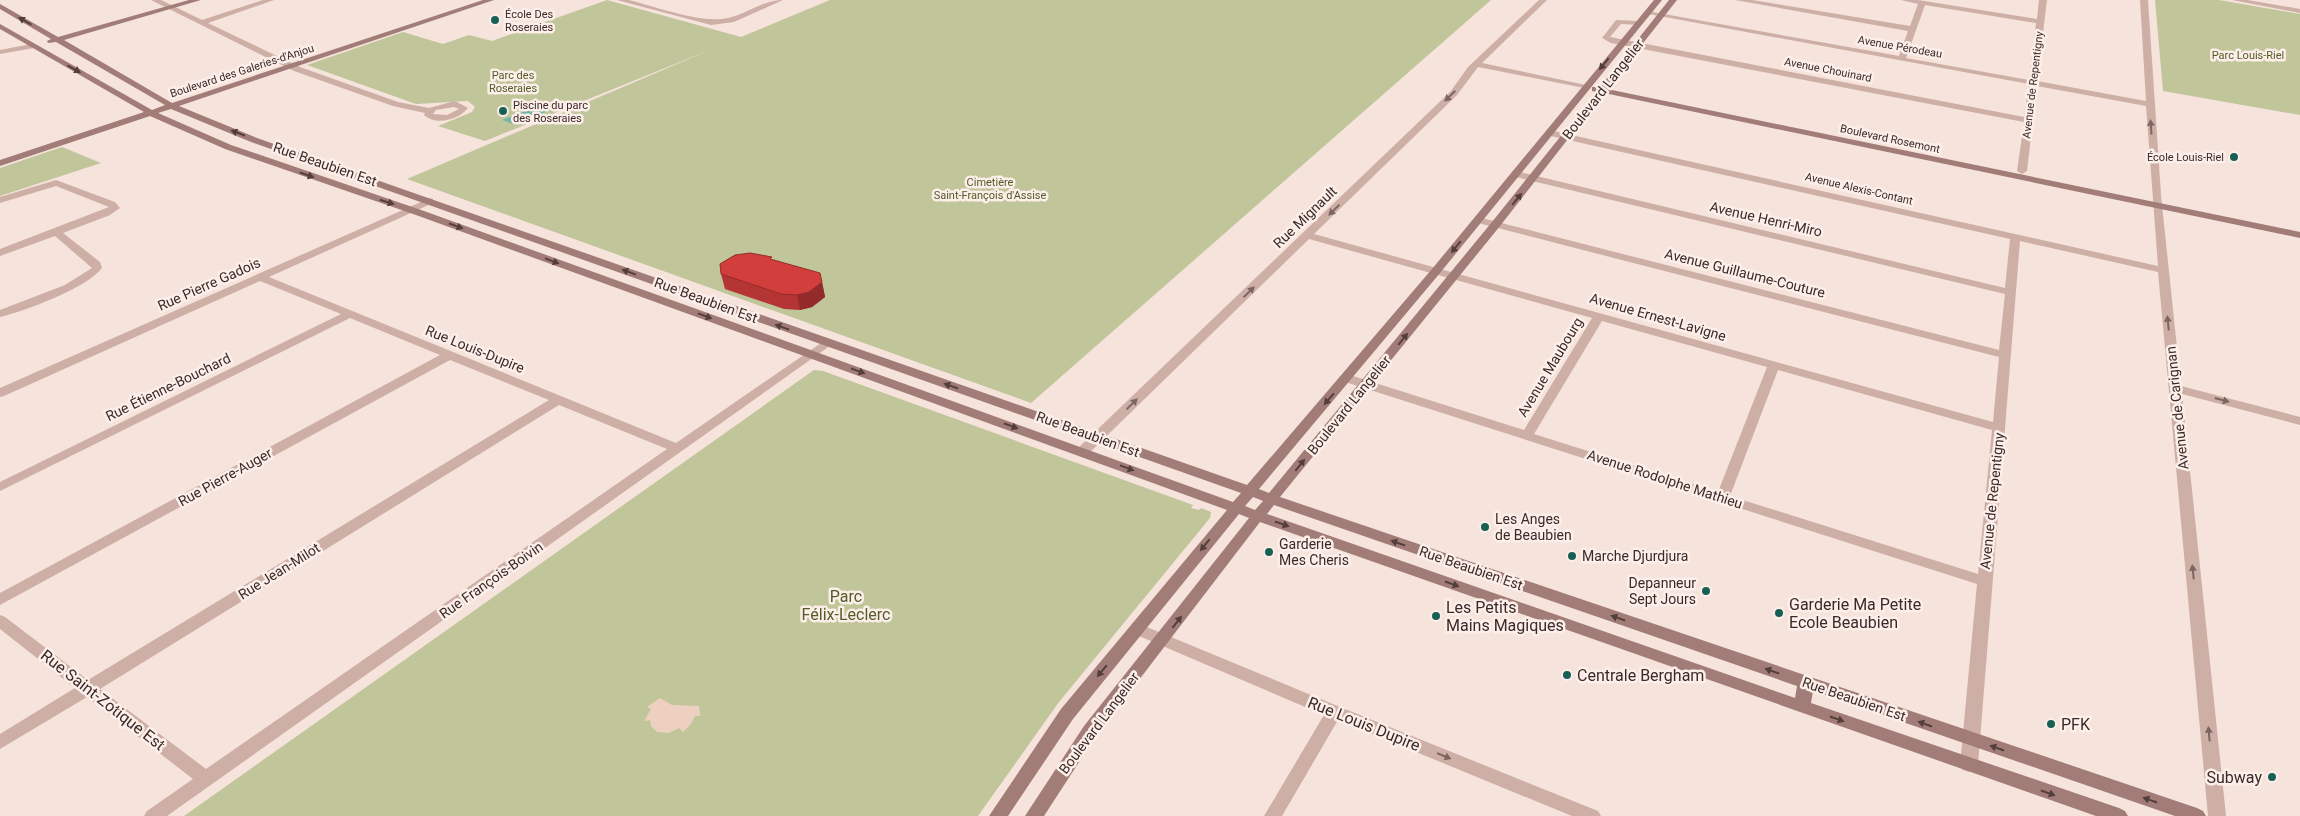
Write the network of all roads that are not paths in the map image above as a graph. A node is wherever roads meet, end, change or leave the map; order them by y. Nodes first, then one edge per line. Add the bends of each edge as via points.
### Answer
1 (155, 0) edge
2 (178, 0) edge
3 (198, 0) edge
4 (270, 0) edge
5 (473, 0) edge
6 (490, 0) edge
7 (621, 0) edge
8 (779, 0) edge
9 (1543, 0) edge
10 (1658, 0) edge
11 (1673, 0) edge
12 (1738, 0) edge
13 (1905, 0) edge
14 (2043, 0) edge
15 (2144, 0) edge
16 (2236, 0) edge
17 (1922, 3) junction
18 (0, 6) edge
19 (167, 6) junction
20 (2300, 11) edge
21 (1646, 13) junction
22 (1661, 16) junction
23 (2041, 22) junction
24 (201, 23) junction
25 (1638, 23) junction
26 (0, 26) edge
27 (1912, 29) junction
28 (53, 38) junction
29 (1622, 43) junction
30 (29, 44) junction
31 (1638, 45) junction
32 (0, 52) edge
33 (1902, 59) junction
34 (1479, 62) junction
35 (286, 65) junction
36 (2033, 83) junction
37 (1588, 84) junction
38 (1604, 88) junction
39 (168, 104) junction
40 (2150, 104) junction
41 (147, 111) junction
42 (430, 111) dead end
43 (2029, 120) junction
44 (1549, 133) junction
45 (1566, 136) junction
46 (283, 150) junction
47 (0, 156) edge
48 (260, 159) junction
49 (0, 163) edge
50 (2022, 171) junction
51 (1516, 174) junction
52 (1534, 178) junction
53 (0, 200) edge
54 (430, 201) junction
55 (2157, 202) junction
56 (410, 210) junction
57 (1478, 220) junction
58 (1496, 224) junction
59 (2300, 228) edge
60 (56, 232) junction
61 (524, 235) junction
62 (1308, 235) junction
63 (2300, 235) edge
64 (2015, 237) junction
65 (506, 244) junction
66 (0, 253) edge
67 (2163, 270) junction
68 (1436, 271) junction
69 (1454, 276) junction
70 (260, 277) junction
71 (2009, 292) junction
72 (0, 314) edge
73 (350, 314) junction
74 (1599, 316) junction
75 (828, 343) junction
76 (450, 355) junction
77 (812, 355) junction
78 (2005, 356) junction
79 (1774, 365) junction
80 (1346, 378) junction
81 (1366, 384) junction
82 (2175, 388) junction
83 (0, 394) edge
84 (558, 400) junction
85 (2300, 421) edge
86 (1999, 428) junction
87 (1527, 435) junction
88 (1096, 438) junction
89 (678, 449) junction
90 (1082, 452) junction
91 (0, 487) edge
92 (1250, 491) junction
93 (1722, 497) junction
94 (1272, 499) junction
95 (1236, 508) junction
96 (1258, 516) junction
97 (1984, 581) junction
98 (0, 600) edge
99 (1590, 609) junction
100 (0, 621) edge
101 (1137, 629) junction
102 (1583, 630) junction
103 (1163, 640) junction
104 (1806, 683) junction
105 (89, 688) junction
106 (1802, 707) junction
107 (1334, 712) junction
108 (1972, 740) junction
109 (0, 742) edge
110 (1969, 765) junction
111 (206, 779) junction
112 (2079, 804) junction
113 (153, 816) edge
114 (998, 816) edge
115 (1034, 816) edge
116 (1273, 816) edge
117 (1592, 816) edge
118 (2103, 816) edge
119 (2118, 816) edge
120 (2197, 816) edge
121 (2216, 816) edge

1 - 19 street
2 - 19 street
3 - 19 street
4 - 24 street
5 - 35 street, Boulevard des Galeries-d'Anjou
6 - 35 street, Boulevard des Galeries-d'Anjou
7 - 8 street via 711,23 731,20
9 - 34 street, Rue Mignault
10 - 21 street, Boulevard Langelier
11 - 22 street, Boulevard Langelier
12 - 27 street
13 - 17 street
14 - 23 street, Avenue de Repentigny
15 - 40 street, Avenue de Carignan
16 - 20 street
17 - 23 street
17 - 27 street
28 -> 18 street, Rue Beaubien Est
19 - 24 street
19 - 28 street
21 - 22 street, Avenue Pérodeau
21 - 25 street, Boulevard Langelier
22 - 31 street, Boulevard Langelier
22 - 33 street, Avenue Pérodeau
23 - 36 street, Avenue de Repentigny
24 - 35 street
25 - 29 street, Boulevard Langelier
25 - 29 street, Boulevard Langelier via 1619,22 1606,37
26 - 30 street, Rue Beaubien Est
27 - 33 street
28 - 30 street
28 - 39 street, Rue Beaubien Est
29 - 31 street, Avenue Chouinard
29 -> 37 street, Boulevard Langelier
30 - 32 street
30 -> 41 street, Rue Beaubien Est
31 - 38 street, Boulevard Langelier
31 - 43 street, Avenue Chouinard
33 - 36 street, Avenue Pérodeau
34 - 37 street, Boulevard Rosemont
34 -> 62 street, Rue Mignault via 1454,93
35 - 39 street, Boulevard des Galeries-d'Anjou
35 - 42 street via 396,104
36 - 40 street, Avenue Pérodeau
36 - 43 street, Avenue de Repentigny
37 - 38 street, Boulevard Rosemont
37 - 44 street, Boulevard Langelier
38 - 45 street, Boulevard Langelier
38 - 50 street, Boulevard Rosemont
38 - 55 street, Boulevard Rosemont
39 - 41 street, Boulevard des Galeries-d'Anjou
46 -> 39 street, Rue Beaubien Est
55 -> 40 street, Avenue de Carignan
41 - 47 street, Boulevard des Galeries-d'Anjou
41 - 48 street, Rue Beaubien Est via 189,132
41 - 49 street, Boulevard des Galeries-d'Anjou
43 - 50 street, Avenue de Repentigny
44 - 45 street, Avenue Alexis-Contant
44 - 51 street, Boulevard Langelier
45 - 52 street, Boulevard Langelier
45 - 64 street, Avenue Alexis-Contant
46 - 48 street
46 - 54 street, Rue Beaubien Est
48 -> 56 street, Rue Beaubien Est
50 - 55 street, Boulevard Rosemont
51 - 52 street, Avenue Henri-Miro
51 - 57 street, Boulevard Langelier
58 -> 52 street, Boulevard Langelier
52 - 71 street, Avenue Henri-Miro
53 - 60 street via 56,183 115,208
54 - 56 street, Rue Pierre Gadois
54 - 61 street, Rue Beaubien Est
55 - 59 street, Boulevard Rosemont
55 - 63 street, Boulevard Rosemont
55 - 67 street, Avenue de Carignan
56 -> 65 street, Rue Beaubien Est
56 - 70 street, Rue Pierre Gadois
57 - 58 street, Avenue Guillaume-Couture
57 -> 68 street, Boulevard Langelier
58 - 69 street, Boulevard Langelier
58 - 78 street, Avenue Guillaume-Couture
60 - 66 street
60 - 72 street via 96,264 95,272 78,283
61 - 65 street
75 -> 61 street, Rue Beaubien Est
62 - 68 street, Avenue Ernest-Lavigne
88 -> 62 street, Rue Mignault
64 - 67 street, Avenue Alexis-Contant
64 - 71 street, Avenue de Repentigny
65 -> 77 street, Rue Beaubien Est
82 -> 67 street, Avenue de Carignan
68 - 69 street, Avenue Ernest-Lavigne
68 - 80 street, Boulevard Langelier
69 - 74 street, Avenue Ernest-Lavigne
81 -> 69 street, Boulevard Langelier
70 - 73 street, Rue Louis-Dupire
70 - 83 street, Rue Pierre Gadois
71 - 78 street, Avenue de Repentigny
73 - 76 street, Rue Louis-Dupire
73 - 91 street, Rue Étienne-Bouchard
74 - 79 street, Avenue Ernest-Lavigne
74 - 87 street, Avenue Maubourg
75 - 77 street, Rue François-Boivin
88 -> 75 street, Rue Beaubien Est
76 - 84 street, Rue Louis-Dupire
76 - 98 street, Rue Pierre-Auger
77 - 89 street, Rue François-Boivin
77 -> 90 street, Rue Beaubien Est
78 - 86 street, Avenue de Repentigny
79 - 86 street, Avenue Ernest-Lavigne
79 - 93 street
80 - 81 street, Avenue Rodolphe Mathieu
80 -> 92 street, Boulevard Langelier
81 - 87 street, Avenue Rodolphe Mathieu
94 -> 81 street, Boulevard Langelier
82 -> 85 street
121 -> 82 street, Avenue de Carignan
84 - 89 street, Rue Louis-Dupire
84 - 105 street, Rue Jean-Milot
86 - 97 street, Avenue de Repentigny
87 - 93 street, Avenue Rodolphe Mathieu
88 - 90 street, Rue Mignault
88 - 92 street, Rue Beaubien Est
89 - 111 street, Rue François-Boivin
90 -> 95 street, Rue Beaubien Est
92 - 94 street, Rue Beaubien Est
92 - 95 street, Boulevard Langelier
93 - 97 street, Avenue Rodolphe Mathieu
94 - 96 street, Boulevard Langelier
99 -> 94 street, Rue Beaubien Est
95 - 96 street, Rue Beaubien Est
95 -> 101 street, Boulevard Langelier
96 -> 102 street, Rue Beaubien Est
103 -> 96 street, Boulevard Langelier
97 - 108 street, Avenue de Repentigny
99 - 102 street
104 -> 99 street, Rue Beaubien Est
100 - 105 street, Rue Saint-Zotique Est
101 - 103 street, Rue Louis Dupire
101 -> 114 street, Boulevard Langelier via 1067,714
102 - 106 street, Rue Beaubien Est
103 - 107 street, Rue Louis Dupire
103 - 115 street, Boulevard Langelier via 1085,738
104 - 106 street
108 -> 104 street, Rue Beaubien Est
105 - 109 street, Rue Jean-Milot
105 - 111 street, Rue Saint-Zotique Est
106 -> 110 street, Rue Beaubien Est
107 - 116 street
107 -> 117 street, Rue Louis Dupire
108 - 110 street, Avenue de Repentigny
120 -> 108 street, Rue Beaubien Est
110 -> 112 street, Rue Beaubien Est
111 - 113 street, Rue François-Boivin
112 - 118 street, Rue Beaubien Est
112 - 119 street, Rue Beaubien Est

